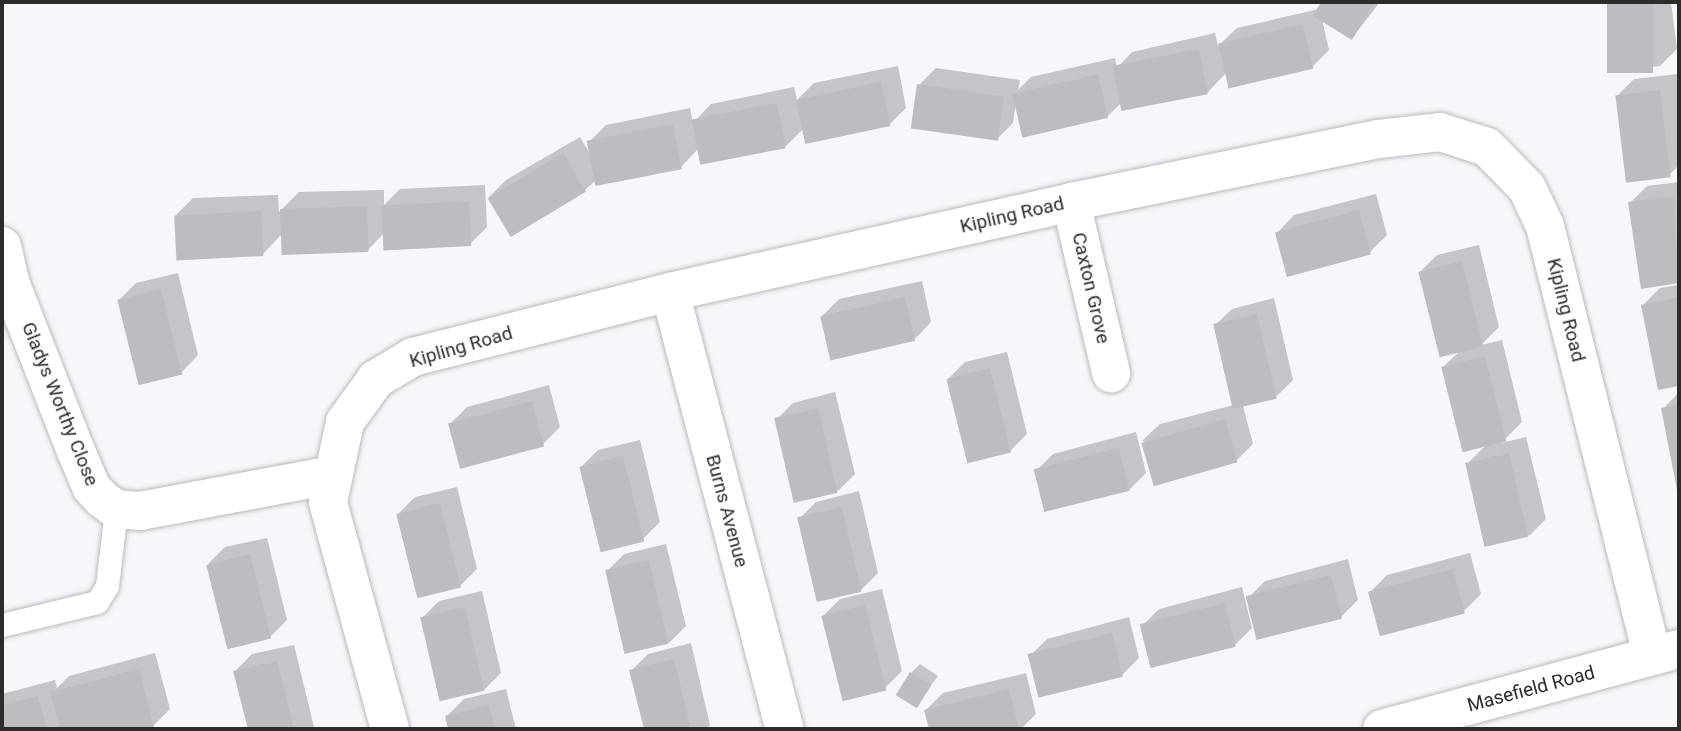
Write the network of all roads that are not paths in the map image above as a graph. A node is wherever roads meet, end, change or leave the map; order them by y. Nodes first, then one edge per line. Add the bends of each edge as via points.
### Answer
1 (1071, 202) junction
2 (4, 271) edge
3 (670, 292) junction
4 (1111, 373) dead end
5 (332, 475) junction
6 (116, 509) junction
7 (2, 625) edge
8 (1666, 652) edge
9 (390, 729) edge
10 (785, 729) edge
11 (1382, 729) edge

1 - 3 street, Kipling Road
1 - 4 street, Caxton Grove
1 - 8 street, Kipling Road via 1379,139 1440,132 1487,147 1527,188 1545,226
2 - 6 street, Gladys Worthy Close via 91,487
3 - 5 street, Kipling Road via 413,357 376,379 345,422
3 - 10 street, Burns Avenue
5 - 6 street via 140,511
5 - 9 street, Kipling Road via 328,502
6 - 7 lane via 107,586 97,602
8 - 11 street, Masefield Road

